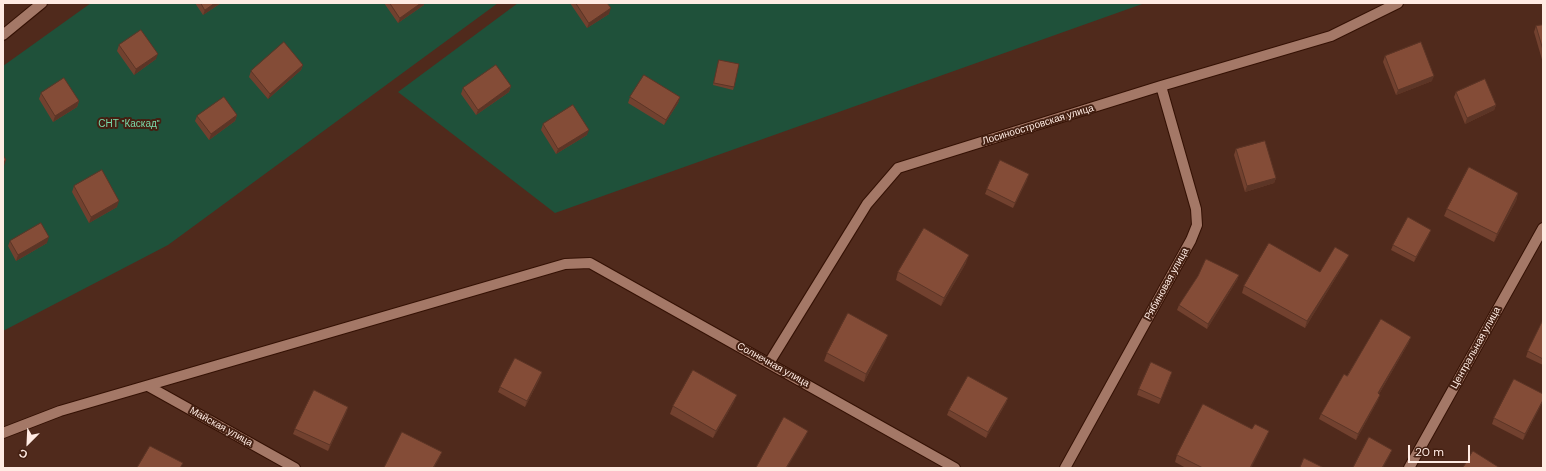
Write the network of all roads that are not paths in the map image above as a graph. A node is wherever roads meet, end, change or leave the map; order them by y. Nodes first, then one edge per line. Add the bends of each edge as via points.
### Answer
1 (42, 3) edge
2 (1398, 3) edge
3 (3, 34) edge
4 (1161, 86) junction
5 (1543, 228) edge
6 (769, 363) junction
7 (148, 386) junction
8 (3, 434) edge
9 (295, 468) edge
10 (955, 468) edge
11 (1065, 468) edge
12 (1409, 468) edge

1 - 3 street
2 - 4 street, Лосиноостровская улица via 1331,36
4 - 6 street, Лосиноостровская улица via 898,168 867,204
4 - 11 street, Рябиновая улица via 1196,209 1197,225
5 - 12 street, Центральная улица
6 - 7 street, Солнечная улица via 590,263 565,264
6 - 10 street, Солнечная улица
7 - 8 street via 60,411
7 - 9 street, Майская улица

